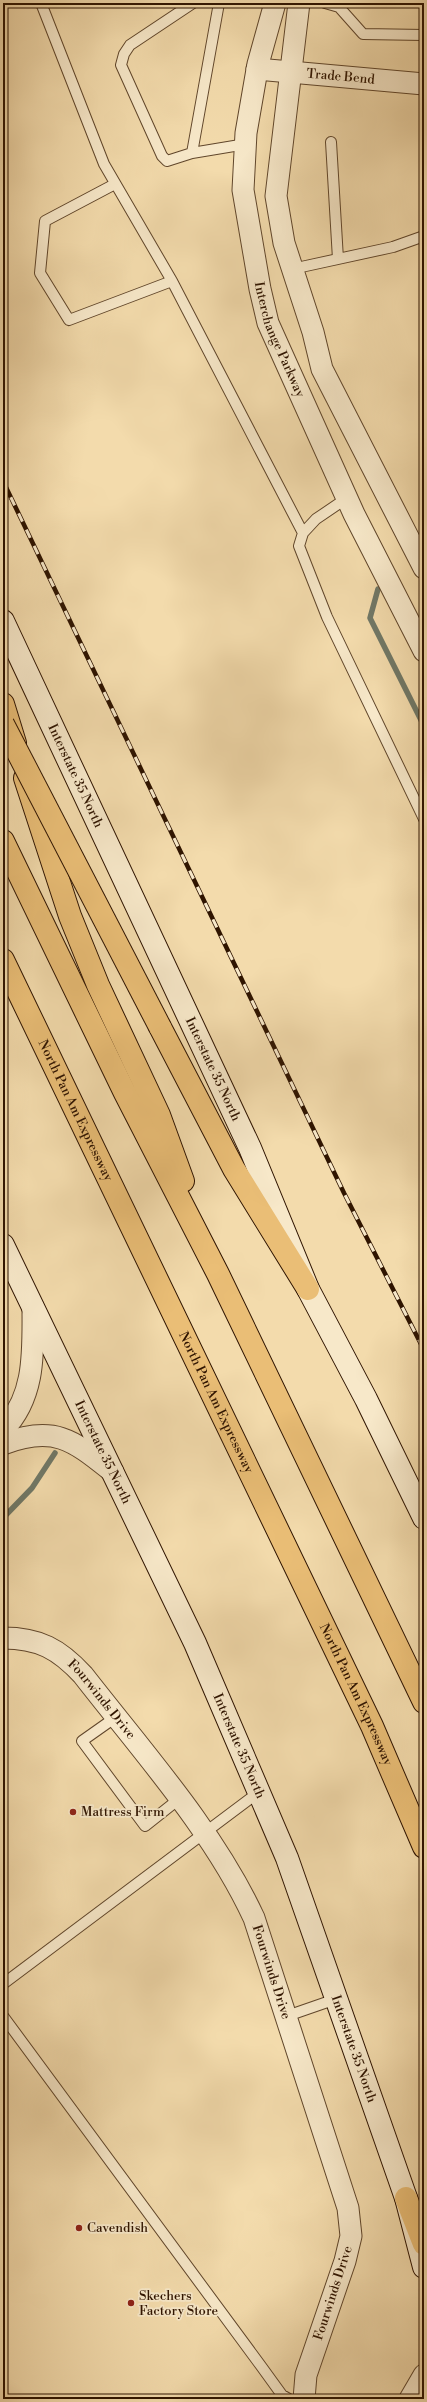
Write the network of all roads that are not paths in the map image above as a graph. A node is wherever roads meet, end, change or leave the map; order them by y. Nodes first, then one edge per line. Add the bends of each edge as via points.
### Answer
1 (41, 3) edge
2 (193, 3) edge
3 (219, 3) edge
4 (275, 3) edge
5 (299, 3) edge
6 (325, 3) edge
7 (340, 5) edge
8 (424, 36) edge
9 (257, 69) junction
10 (290, 73) junction
11 (424, 84) edge
12 (331, 142) dead end
13 (246, 144) junction
14 (192, 153) junction
15 (115, 184) junction
16 (424, 236) edge
17 (338, 259) junction
18 (292, 269) junction
19 (172, 281) junction
20 (347, 498) junction
21 (303, 533) junction
22 (424, 568) edge
23 (3, 621) edge
24 (424, 651) edge
25 (3, 704) edge
26 (3, 724) edge
27 (424, 819) edge
28 (3, 842) edge
29 (3, 960) edge
30 (4, 1252) edge
31 (218, 1274) junction
32 (308, 1289) junction
33 (33, 1307) junction
34 (3, 1430) edge
35 (3, 1444) edge
36 (113, 1472) junction
37 (424, 1518) edge
38 (3, 1638) edge
39 (424, 1702) edge
40 (116, 1717) junction
41 (259, 1792) junction
42 (179, 1800) junction
43 (205, 1833) junction
44 (424, 1847) edge
45 (3, 1984) edge
46 (336, 1999) junction
47 (3, 2016) edge
48 (287, 2016) junction
49 (406, 2198) junction
50 (424, 2244) edge
51 (424, 2267) edge
52 (424, 2376) edge
53 (290, 2399) edge
54 (304, 2399) edge
55 (410, 2399) edge

1 - 15 lane via 104,164
2 - 14 lane via 130,44 121,65 162,156 167,160
3 - 14 lane
4 - 9 street, Interchange Parkway
5 - 10 street
6 - 7 lane
7 - 8 lane via 363,34
9 - 10 street, Trade Bend
9 - 13 street, Interchange Parkway
10 - 11 street, Trade Bend
10 - 18 street via 276,196 284,243
12 - 17 lane
13 - 14 lane
13 - 20 street, Interchange Parkway via 243,190 268,323
15 - 19 lane
15 - 19 lane via 45,221 40,273 69,320
16 - 17 lane via 393,247
17 - 18 lane
18 - 22 street via 313,332 322,369
19 - 21 lane
20 - 21 lane via 331,507
20 - 24 street, Interchange Parkway
21 - 27 lane via 299,546 327,617
23 - 32 main road, Interstate 35 North via 250,1148
25 - 31 highway via 70,916 98,985 159,1115
26 - 32 highway, bridge via 234,1169
28 - 31 highway via 125,1093
29 - 44 highway, North Pan Am Expressway via 372,1726
30 - 33 main road, Interstate 35 North
31 - 39 highway
32 - 37 main road, Interstate 35 North via 366,1399
33 - 34 street via 30,1382 22,1405
33 - 36 main road, Interstate 35 North
35 - 36 street via 30,1435 60,1438 80,1445
36 - 41 main road, Interstate 35 North via 195,1643
38 - 40 street, Fourwinds Drive via 20,1638 44,1644 67,1657
40 - 42 street, Fourwinds Drive
40 - 42 lane via 82,1741 145,1826
41 - 43 lane
41 - 46 main road, Interstate 35 North via 287,1858
42 - 43 street, Fourwinds Drive
43 - 45 lane
43 - 48 street, Fourwinds Drive via 238,1884 254,1918
46 - 48 lane
46 - 49 main road, Interstate 35 North
47 - 53 lane via 282,2395
48 - 54 street, Fourwinds Drive via 348,2208 351,2236 306,2375
49 - 50 highway
49 - 51 main road, Interstate 35 North
52 - 55 street

